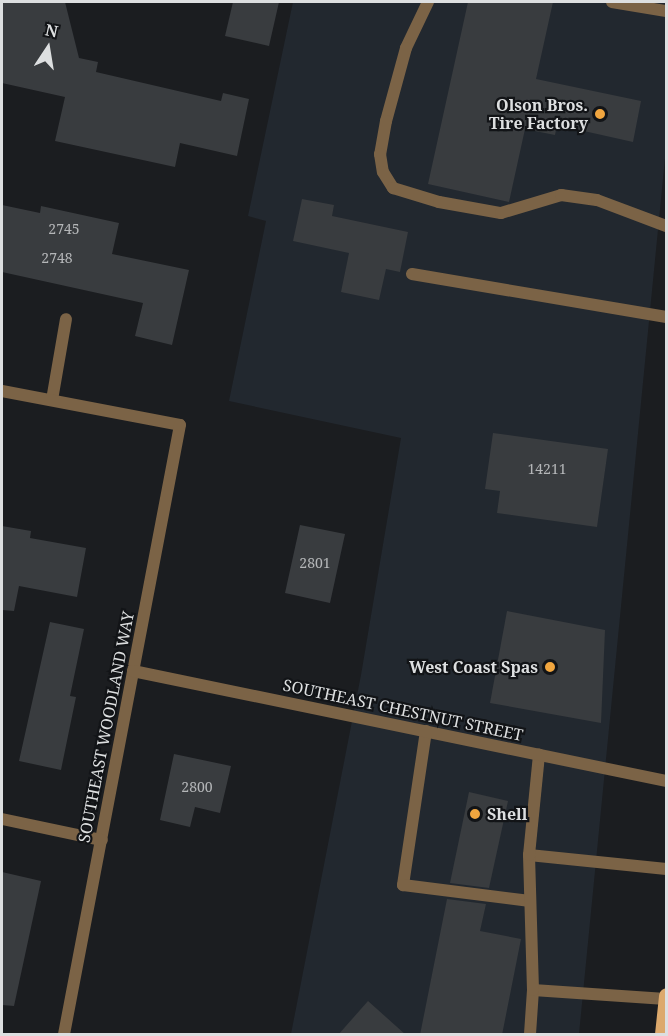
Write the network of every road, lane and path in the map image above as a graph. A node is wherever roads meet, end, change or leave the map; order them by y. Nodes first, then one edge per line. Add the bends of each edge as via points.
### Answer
1 (428, 2) edge
2 (612, 2) edge
3 (666, 11) edge
4 (666, 226) edge
5 (412, 274) dead end
6 (666, 317) edge
7 (66, 319) dead end
8 (2, 391) edge
9 (52, 400) junction
10 (133, 671) junction
11 (426, 732) junction
12 (539, 754) junction
13 (666, 781) edge
14 (2, 819) edge
15 (102, 840) junction
16 (530, 855) junction
17 (666, 869) edge
18 (530, 901) junction
19 (533, 990) junction
20 (666, 997) edge
21 (64, 1035) edge
22 (530, 1035) edge
23 (662, 1035) edge

1 - 4 street via 406,48 384,132 380,154 383,172 393,188 439,202 501,213 561,195 597,200
2 - 3 street
5 - 6 street
7 - 9 street
8 - 9 street
9 - 10 street, SOUTHEAST WOODLAND WAY via 180,425
10 - 11 street, SOUTHEAST CHESTNUT STREET
10 - 15 street, SOUTHEAST WOODLAND WAY
11 - 12 street, SOUTHEAST CHESTNUT STREET
11 - 18 street via 403,885
12 - 13 street, SOUTHEAST CHESTNUT STREET
12 - 16 street
14 - 15 street
15 - 21 street, SOUTHEAST WOODLAND WAY
16 - 17 street
16 - 18 street
18 - 19 street
19 - 20 street
19 - 22 street
20 - 23 main road

